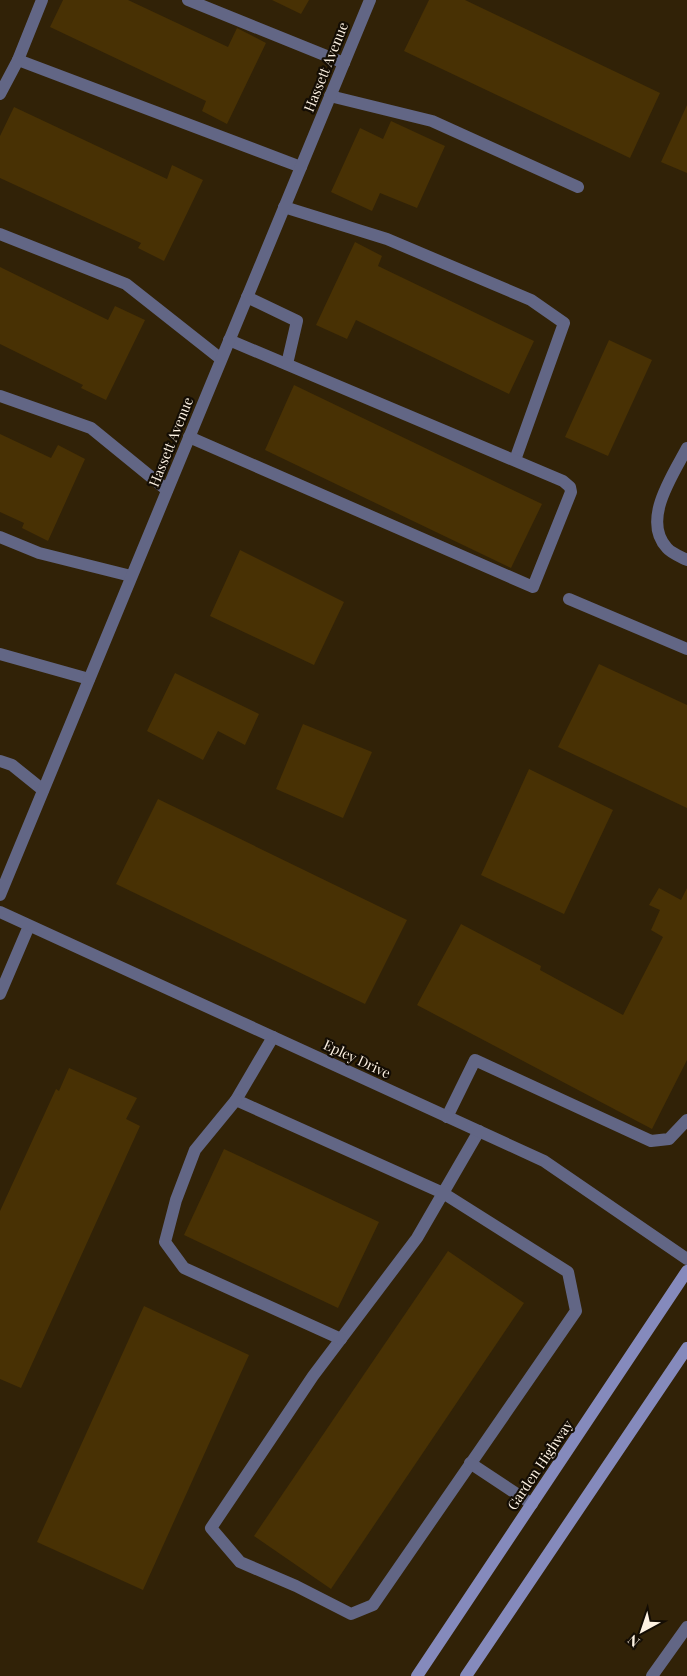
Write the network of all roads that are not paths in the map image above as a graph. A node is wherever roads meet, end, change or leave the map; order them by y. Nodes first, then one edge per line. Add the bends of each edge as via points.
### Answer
1 (42, 0) edge
2 (188, 0) edge
3 (370, 0) edge
4 (18, 60) junction
5 (344, 63) junction
6 (0, 94) edge
7 (330, 96) junction
8 (301, 167) junction
9 (578, 187) dead end
10 (284, 207) junction
11 (0, 234) edge
12 (247, 297) junction
13 (229, 340) junction
14 (221, 359) junction
15 (287, 364) junction
16 (0, 396) edge
17 (189, 437) junction
18 (687, 448) edge
19 (515, 460) junction
20 (167, 490) junction
21 (0, 537) edge
22 (687, 560) edge
23 (131, 576) junction
24 (569, 599) dead end
25 (687, 649) edge
26 (0, 654) edge
27 (89, 679) junction
28 (0, 761) edge
29 (43, 790) junction
30 (0, 894) edge
31 (0, 912) edge
32 (29, 926) junction
33 (0, 994) edge
34 (272, 1037) junction
35 (236, 1100) junction
36 (448, 1117) junction
37 (687, 1120) edge
38 (479, 1131) junction
39 (443, 1193) junction
40 (687, 1259) edge
41 (687, 1272) edge
42 (341, 1339) junction
43 (687, 1348) edge
44 (470, 1463) junction
45 (532, 1504) junction
46 (687, 1627) edge
47 (418, 1676) edge
48 (466, 1676) edge
49 (652, 1676) edge

1 - 4 street
2 - 5 street
3 - 5 street, Hassett Avenue
4 - 6 street
4 - 8 street
5 - 7 street, Hassett Avenue
7 - 8 street, Hassett Avenue
7 - 9 street via 432,121
8 - 10 street, Hassett Avenue
10 - 12 street, Hassett Avenue
10 - 19 street via 387,239 531,300 564,323
11 - 14 street via 126,284
12 - 13 street, Hassett Avenue
12 - 15 street via 298,322
13 - 14 street, Hassett Avenue
13 - 15 street
14 - 17 street, Hassett Avenue
15 - 19 street
16 - 20 street via 91,428
17 - 19 street via 532,587 571,492 563,481
17 - 20 street, Hassett Avenue
18 - 22 street via 657,514 658,532 667,549
20 - 23 street, Hassett Avenue
21 - 23 street via 39,553
23 - 27 street, Hassett Avenue
24 - 25 street
26 - 27 street
27 - 29 street, Hassett Avenue
28 - 29 street via 12,765
29 - 30 street, Hassett Avenue
31 - 32 street, Epley Drive
32 - 33 street
32 - 34 street, Epley Drive
34 - 35 street
34 - 36 street, Epley Drive
35 - 39 street
35 - 42 street via 195,1150 176,1200 165,1242 184,1268
36 - 37 street via 475,1060 650,1141 669,1139
36 - 38 street, Epley Drive
38 - 39 street
38 - 40 street, Epley Drive via 544,1161
39 - 42 street via 417,1238
39 - 44 street via 568,1272 576,1311
41 - 45 main road, Garden Highway
42 - 44 street via 211,1528 240,1562 351,1614 373,1605
43 - 48 main road
44 - 45 street
45 - 47 main road, Garden Highway
46 - 49 street

